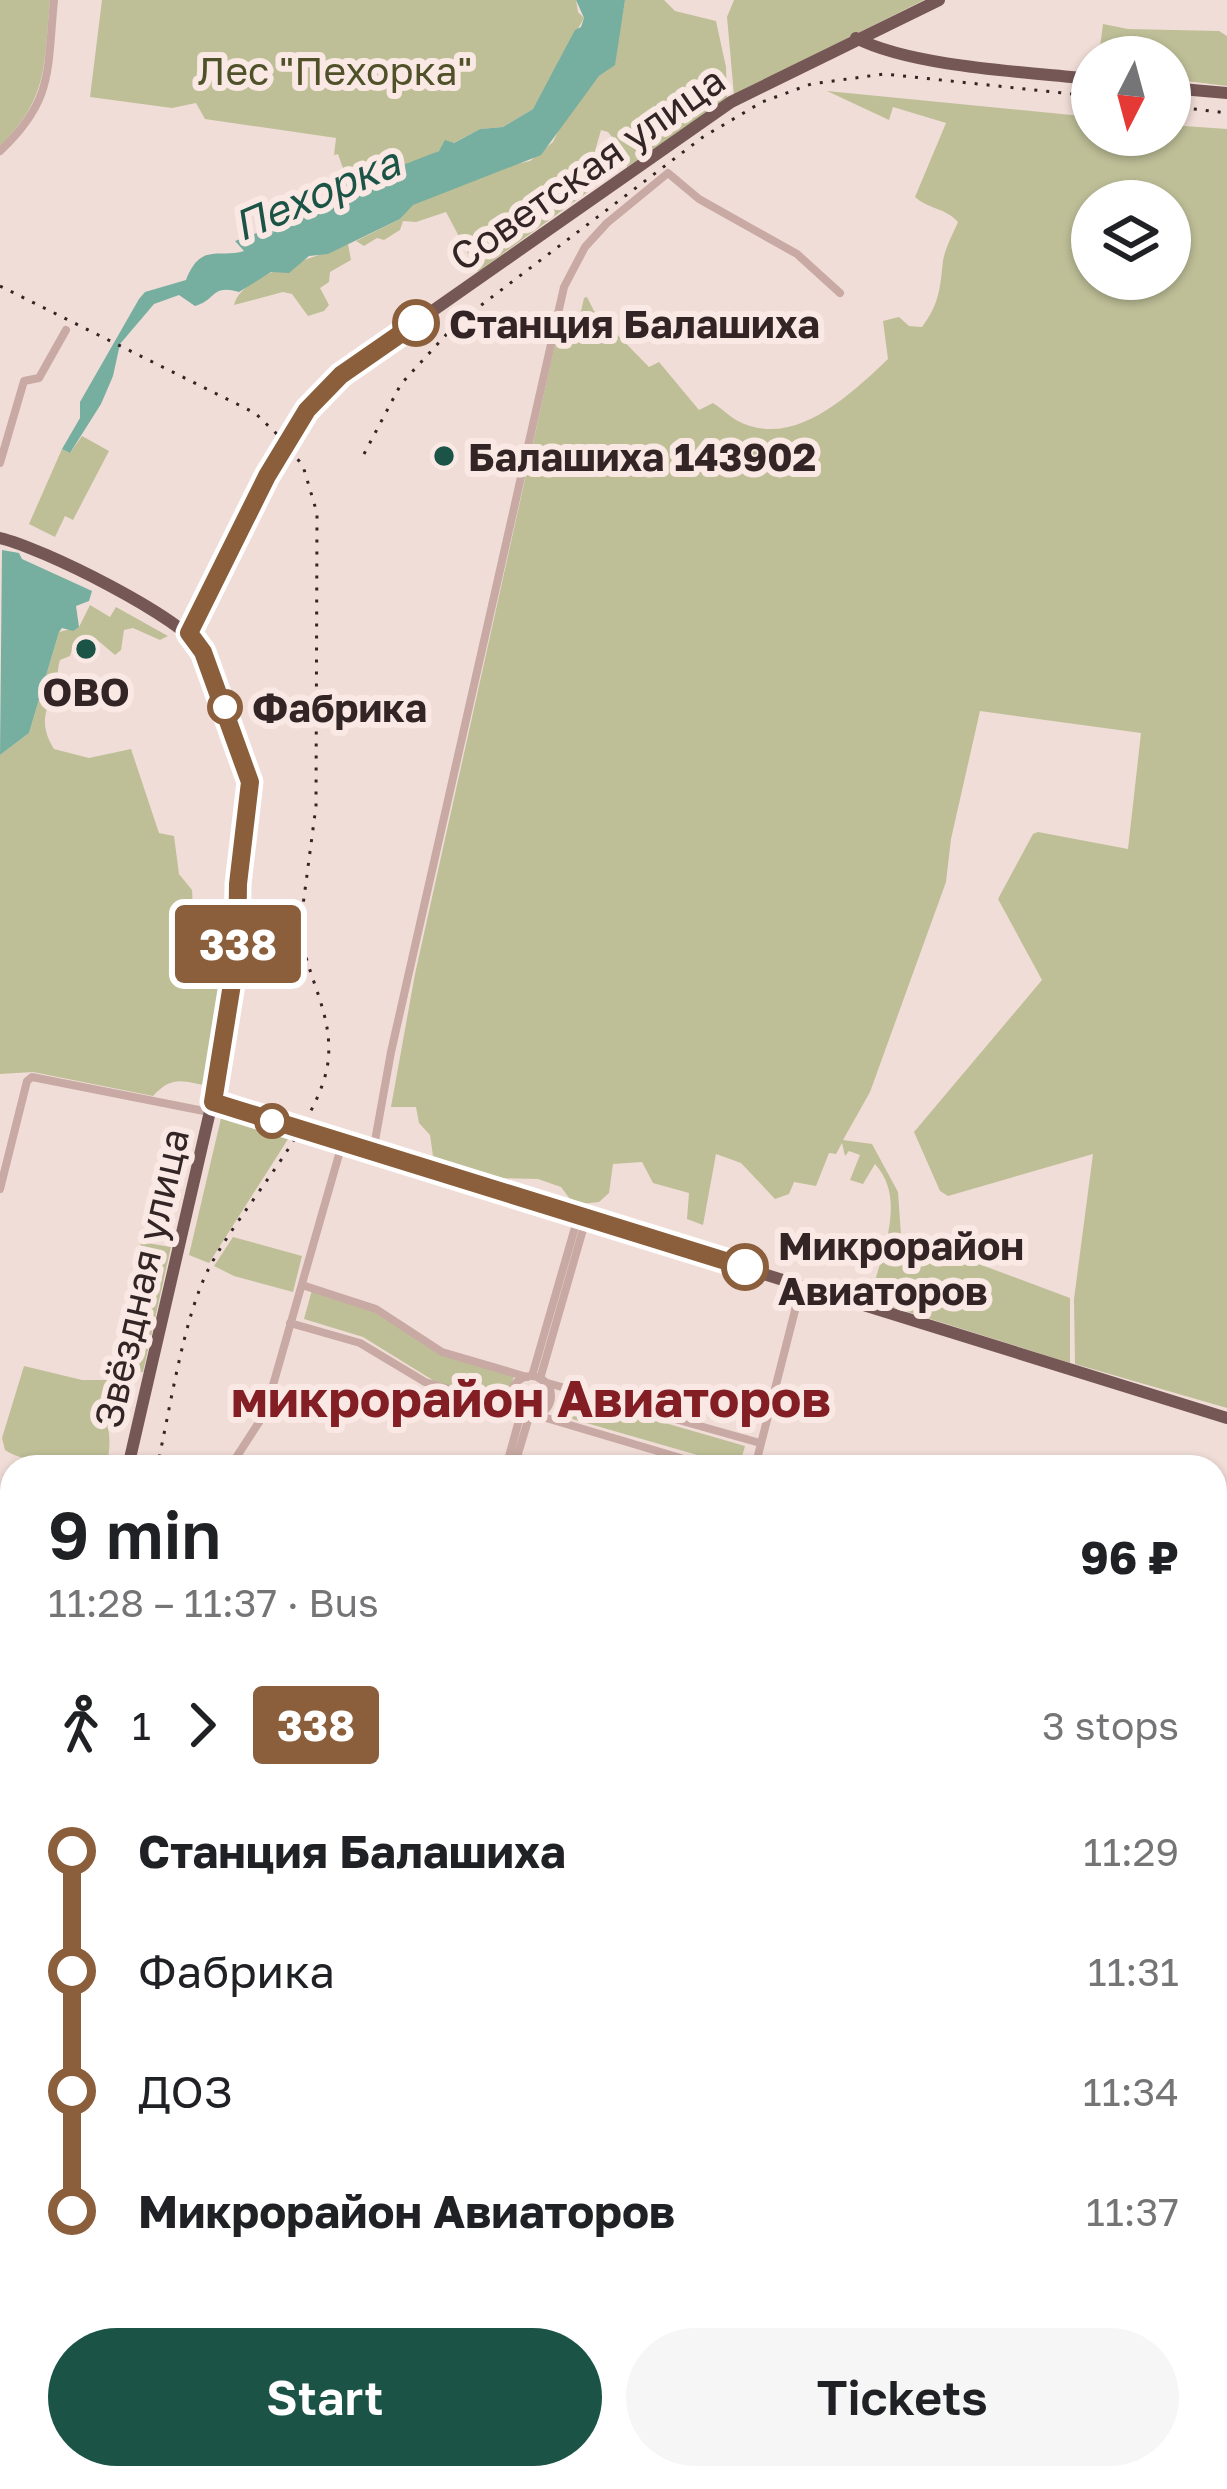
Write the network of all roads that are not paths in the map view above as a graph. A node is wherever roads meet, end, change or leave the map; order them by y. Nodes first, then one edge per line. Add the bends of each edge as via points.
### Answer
1 (54, 0) edge
2 (939, 0) edge
3 (856, 38) junction
4 (1071, 76) edge
5 (1191, 90) edge
6 (1227, 93) edge
7 (0, 152) edge
8 (840, 293) dead end
9 (66, 330) dead end
10 (0, 463) edge
11 (1, 527) edge
12 (0, 537) edge
13 (189, 633) junction
14 (212, 1107) junction
15 (342, 1144) junction
16 (373, 1154) junction
17 (0, 1189) edge
18 (582, 1218) junction
19 (302, 1285) junction
20 (801, 1285) junction
21 (290, 1323) junction
22 (536, 1378) junction
23 (525, 1414) junction
24 (1227, 1418) edge
25 (760, 1443) junction
26 (131, 1455) edge
27 (238, 1455) edge
28 (513, 1455) edge
29 (669, 1455) edge
30 (758, 1455) edge

1 - 7 street via 44,93
2 - 3 main road, Советская улица
3 - 4 main road via 918,57
3 - 13 main road, Советская улица via 730,102 341,375 286,444
5 - 6 main road
8 - 16 street via 797,254 668,173 585,247 564,287
9 - 10 street via 39,378 24,381
11 - 12 street
12 - 13 main road
13 - 14 main road via 250,782 237,953
14 - 15 main road
14 - 17 street via 32,1077
14 - 26 main road, Звёздная улица
15 - 16 main road
15 - 19 street
16 - 18 main road
18 - 20 main road
18 - 22 street
19 - 21 street
19 - 22 street via 376,1309 442,1352
20 - 24 main road
20 - 25 street
21 - 23 street via 360,1343 425,1382
21 - 27 street via 265,1413
22 - 23 street via 513,1387 511,1399
22 - 23 street via 551,1398 546,1409
22 - 25 street
23 - 28 street
23 - 29 street
25 - 30 street

